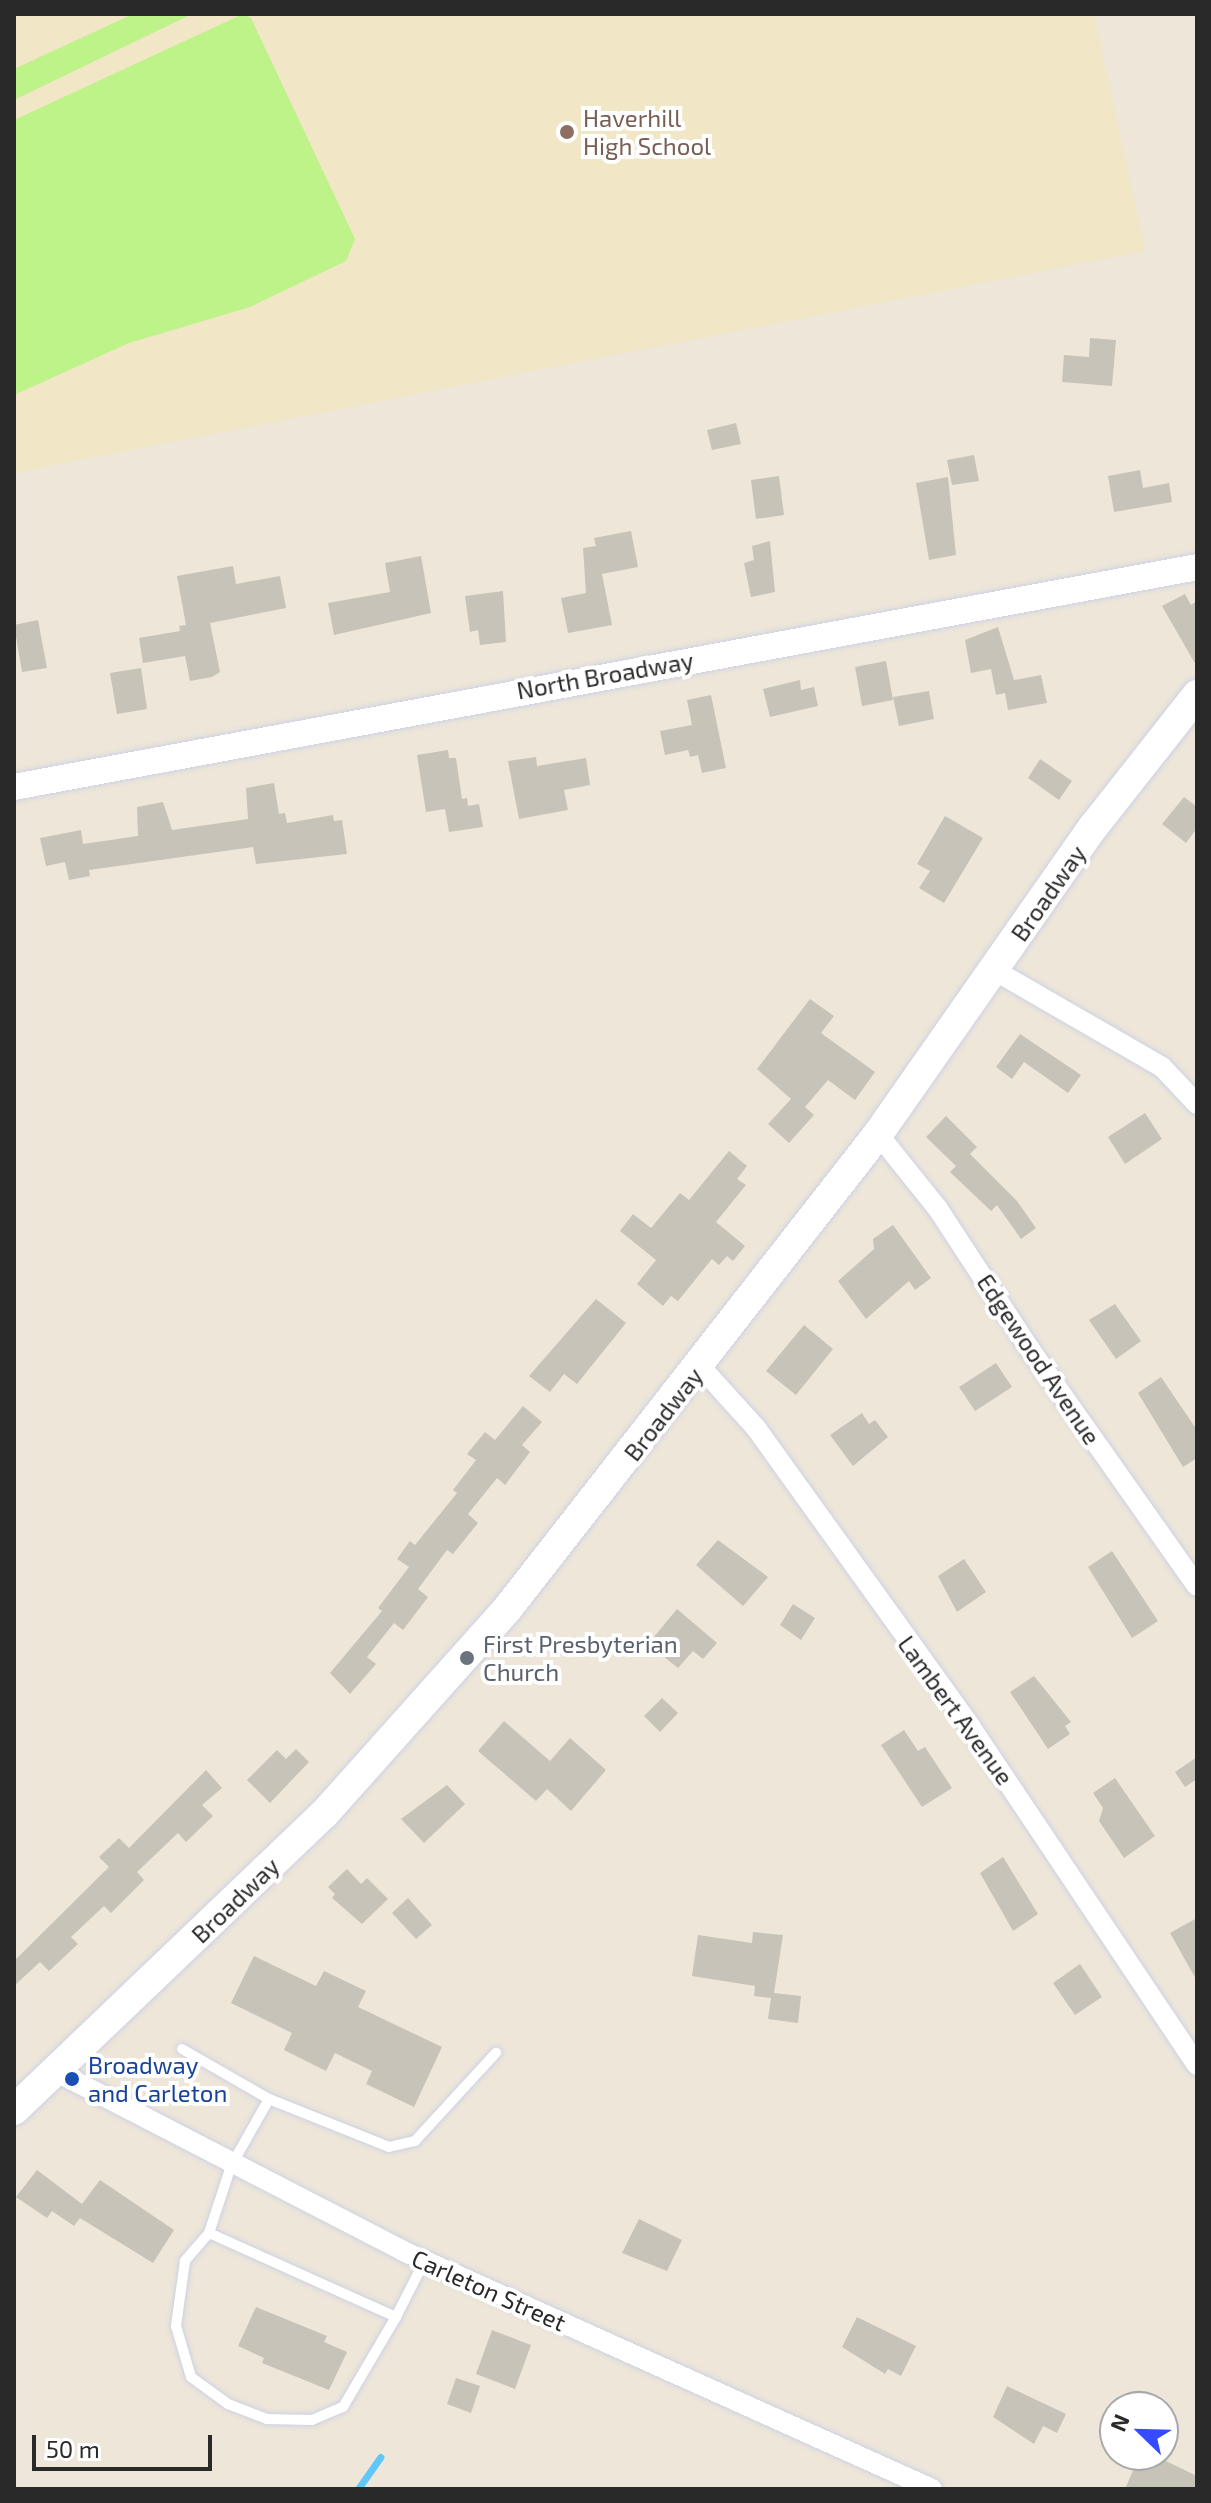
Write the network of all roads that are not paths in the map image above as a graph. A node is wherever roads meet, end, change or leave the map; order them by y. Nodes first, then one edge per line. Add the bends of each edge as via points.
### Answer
1 (1197, 567) edge
2 (1197, 695) edge
3 (14, 787) edge
4 (994, 970) junction
5 (1197, 1104) edge
6 (878, 1134) junction
7 (700, 1366) junction
8 (1197, 1586) edge
9 (182, 2049) dead end
10 (496, 2053) dead end
11 (1197, 2065) edge
12 (55, 2071) junction
13 (269, 2099) junction
14 (14, 2110) edge
15 (14, 2128) edge
16 (231, 2166) junction
17 (209, 2233) junction
18 (426, 2259) junction
19 (396, 2317) junction
20 (932, 2489) edge

1 - 3 street, North Broadway
2 - 4 main road, Broadway via 1094,826
4 - 5 street via 1162,1067
4 - 6 main road, Broadway
6 - 7 main road, Broadway
6 - 8 street, Edgewood Avenue via 938,1209
7 - 11 street, Lambert Avenue via 756,1428 970,1726
7 - 12 main road, Broadway via 420,1709 324,1814
9 - 13 lane
10 - 13 lane via 415,2141 389,2147
12 - 14 main road, Broadway
12 - 15 main road, Broadway
12 - 16 street, Carleton Street
13 - 16 lane
16 - 17 lane
16 - 18 street, Carleton Street
17 - 19 lane
17 - 19 lane via 185,2261 176,2326 191,2377 228,2404 267,2419 312,2420 343,2407
18 - 19 lane
18 - 20 street, Carleton Street

